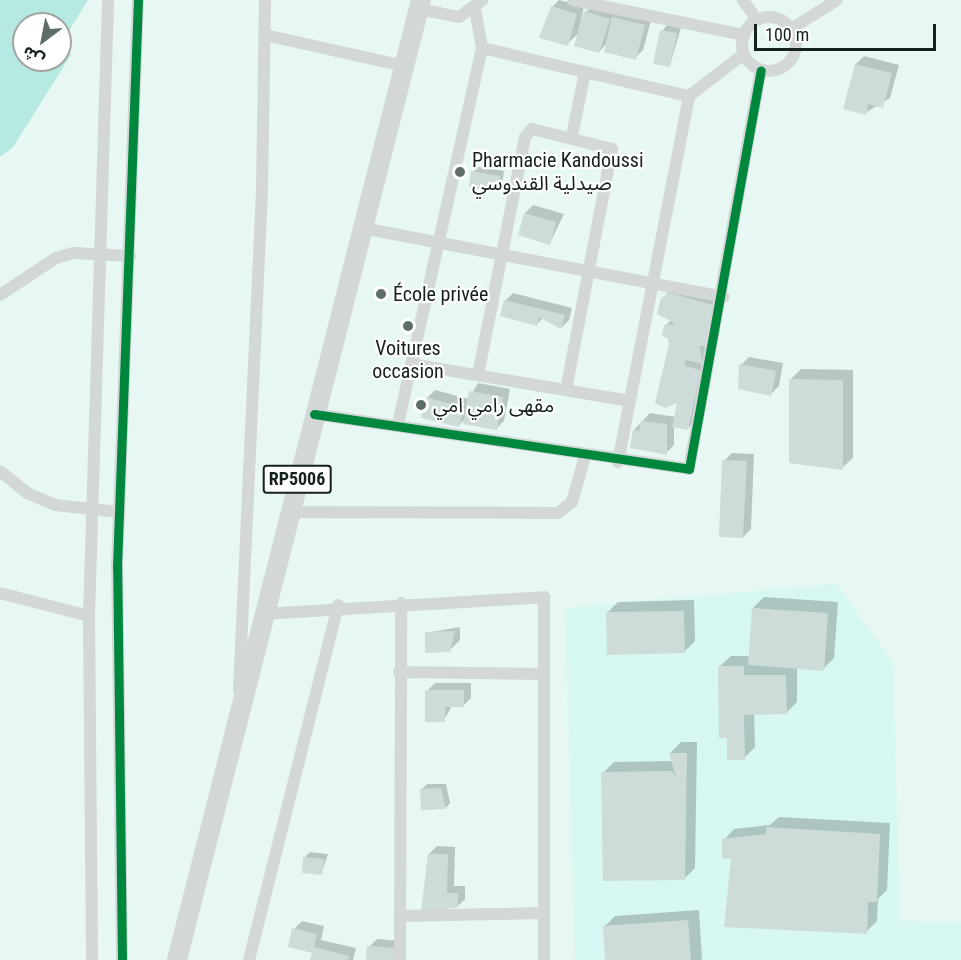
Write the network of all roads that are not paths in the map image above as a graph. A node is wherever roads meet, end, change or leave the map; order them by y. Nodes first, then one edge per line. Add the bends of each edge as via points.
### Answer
1 (108, 0) edge
2 (138, 0) edge
3 (265, 0) edge
4 (573, 0) edge
5 (744, 0) edge
6 (837, 0) edge
7 (479, 4) edge
8 (420, 5) edge
9 (757, 21) junction
10 (791, 29) junction
11 (264, 35) junction
12 (744, 36) junction
13 (482, 48) junction
14 (744, 54) junction
15 (404, 66) junction
16 (761, 70) junction
17 (585, 72) junction
18 (689, 96) junction
19 (572, 136) junction
20 (362, 228) junction
21 (437, 241) junction
22 (101, 254) junction
23 (502, 254) junction
24 (130, 256) junction
25 (588, 269) junction
26 (653, 281) junction
27 (0, 295) edge
28 (723, 297) junction
29 (411, 364) junction
30 (478, 375) junction
31 (566, 390) junction
32 (630, 401) junction
33 (314, 414) junction
34 (399, 424) junction
35 (585, 456) junction
36 (618, 462) junction
37 (0, 471) edge
38 (92, 510) junction
39 (120, 512) junction
40 (289, 512) junction
41 (0, 593) edge
42 (401, 603) junction
43 (338, 606) junction
44 (262, 614) junction
45 (89, 616) junction
46 (399, 672) junction
47 (544, 675) junction
48 (239, 707) junction
49 (544, 913) junction
50 (400, 916) junction
51 (92, 960) edge
52 (122, 960) edge
53 (177, 960) edge
54 (249, 960) edge
55 (400, 960) edge
56 (544, 960) edge

1 - 22 street
2 - 24 street
3 - 11 street
4 - 12 street
5 - 9 street
6 - 10 street
7 - 8 street via 451,17
7 - 13 street
8 - 15 main road, RP5006
9 - 10 street via 777,19
9 - 12 street
10 - 16 street via 796,45 790,61 778,69
11 - 15 street
11 - 48 street
12 - 14 street
13 - 17 street
13 - 21 street
14 - 16 street
14 - 18 street
15 - 20 main road, RP5006
16 - 28 street
17 - 18 street
17 - 19 street
18 - 26 street
19 - 23 street via 532,129 526,133
19 - 25 street via 612,149
20 - 21 street
20 - 33 main road, RP5006
21 - 23 street
21 - 29 street
22 - 24 street
22 - 27 street via 56,258
22 - 38 street
23 - 25 street
23 - 30 street
24 - 39 street
25 - 26 street
25 - 31 street
26 - 28 street
26 - 32 street
28 - 36 street via 692,466 681,471
29 - 30 street
29 - 34 street
30 - 31 street
31 - 32 street
32 - 36 street
33 - 34 street
33 - 40 main road, RP5006
34 - 35 street
35 - 36 street
35 - 40 street via 572,502 558,513
37 - 38 street via 41,500
38 - 39 street
38 - 45 street
39 - 52 street
40 - 44 main road, RP5006
41 - 45 street
42 - 43 street
42 - 46 street
42 - 47 street via 544,597
43 - 44 street
43 - 54 street
44 - 48 main road, RP5006
45 - 51 street
46 - 47 street
46 - 50 street
47 - 49 street
48 - 53 main road, RP5006
49 - 50 street
49 - 56 street
50 - 55 street

